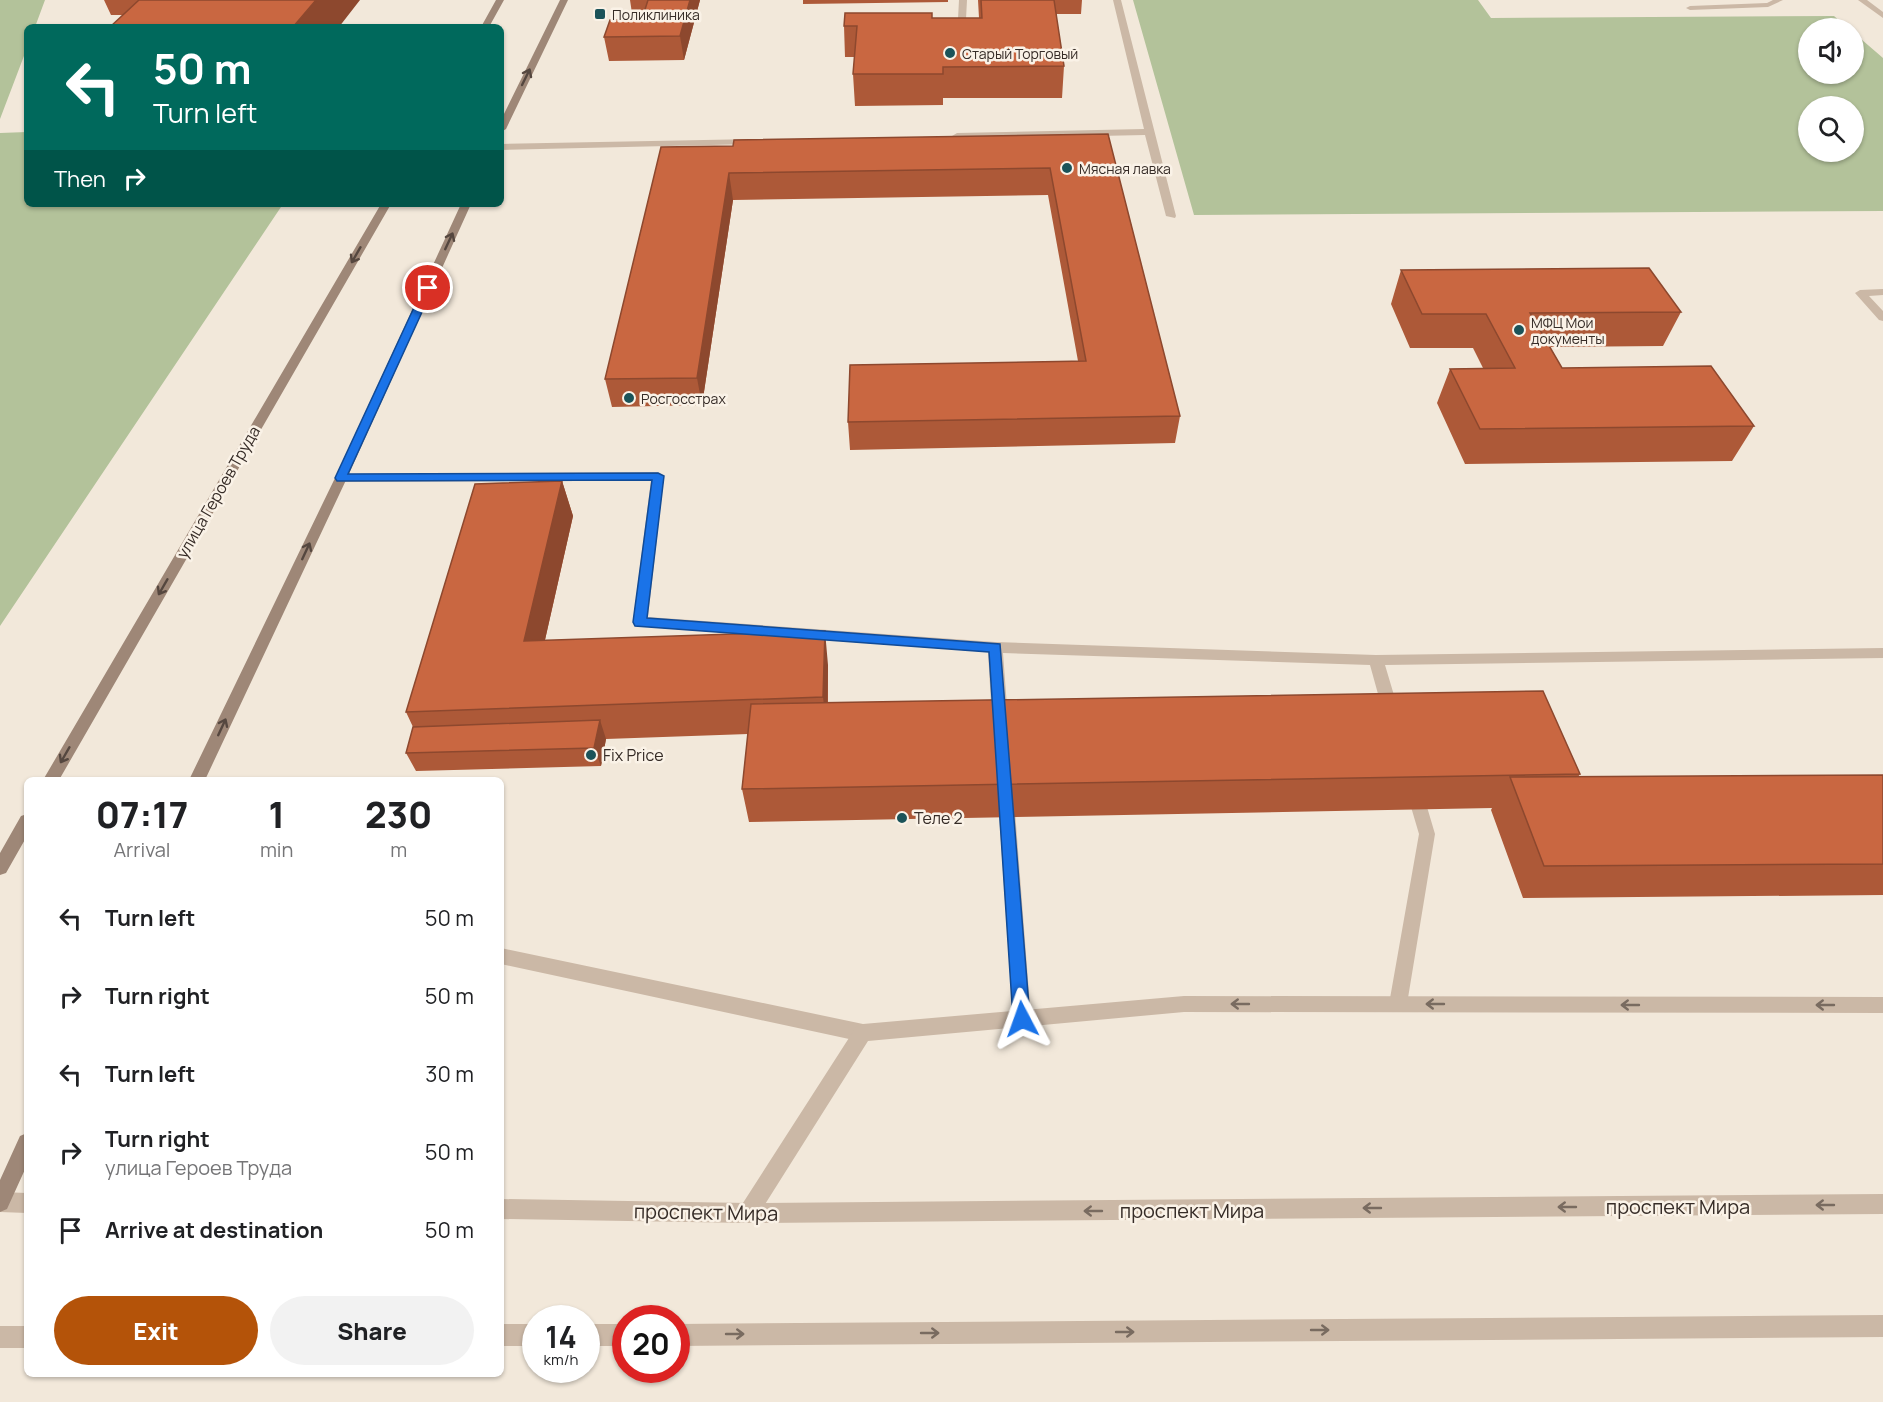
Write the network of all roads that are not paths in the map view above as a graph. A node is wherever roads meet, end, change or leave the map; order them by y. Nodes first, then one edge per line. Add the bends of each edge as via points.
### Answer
1 (500, 0) edge
2 (564, 0) edge
3 (963, 0) edge
4 (1117, 0) edge
5 (1779, 0) edge
6 (1862, 0) edge
7 (1747, 3) edge
8 (1690, 8) dead end
9 (1883, 16) edge
10 (487, 24) edge
11 (961, 38) edge
12 (504, 123) edge
13 (1149, 132) junction
14 (945, 137) edge
15 (765, 141) edge
16 (504, 147) edge
17 (384, 207) edge
18 (465, 207) edge
19 (1171, 216) dead end
20 (1883, 292) edge
21 (1883, 318) edge
22 (341, 478) junction
23 (995, 647) junction
24 (1883, 653) edge
25 (1376, 660) junction
26 (1395, 725) edge
27 (1002, 740) edge
28 (53, 777) edge
29 (198, 777) edge
30 (1411, 779) edge
31 (1005, 787) edge
32 (24, 826) edge
33 (0, 868) edge
34 (504, 957) edge
35 (1398, 1004) junction
36 (1883, 1005) edge
37 (1022, 1019) junction
38 (863, 1033) junction
39 (24, 1150) edge
40 (0, 1202) edge
41 (24, 1203) edge
42 (1883, 1204) edge
43 (504, 1209) edge
44 (747, 1213) junction
45 (1883, 1326) edge
46 (504, 1335) edge
47 (522, 1335) edge
48 (690, 1335) edge
49 (0, 1337) edge
50 (24, 1337) edge

1 - 10 main road
12 -> 2 main road
3 - 11 street
4 - 13 street
5 - 7 street via 1768,5
6 - 9 street
7 - 8 street
13 - 14 street
13 - 19 street
15 - 16 street
17 -> 28 main road, улица Героев Труда
22 -> 18 main road
20 - 21 street via 1860,293
22 - 23 street via 658,476 640,622
29 -> 22 main road
23 - 25 street
23 - 27 street
24 - 25 street
25 - 26 street
30 - 35 street via 1427,834
31 - 37 street
32 - 33 main road
34 - 38 street
36 -> 35 street
35 -> 37 street via 1184,1004
37 - 38 street
38 - 44 street
39 - 40 main road
40 - 41 street
42 -> 44 street, проспект Мира
43 - 44 street, проспект Мира
48 -> 45 street
46 - 47 street
49 - 50 street

